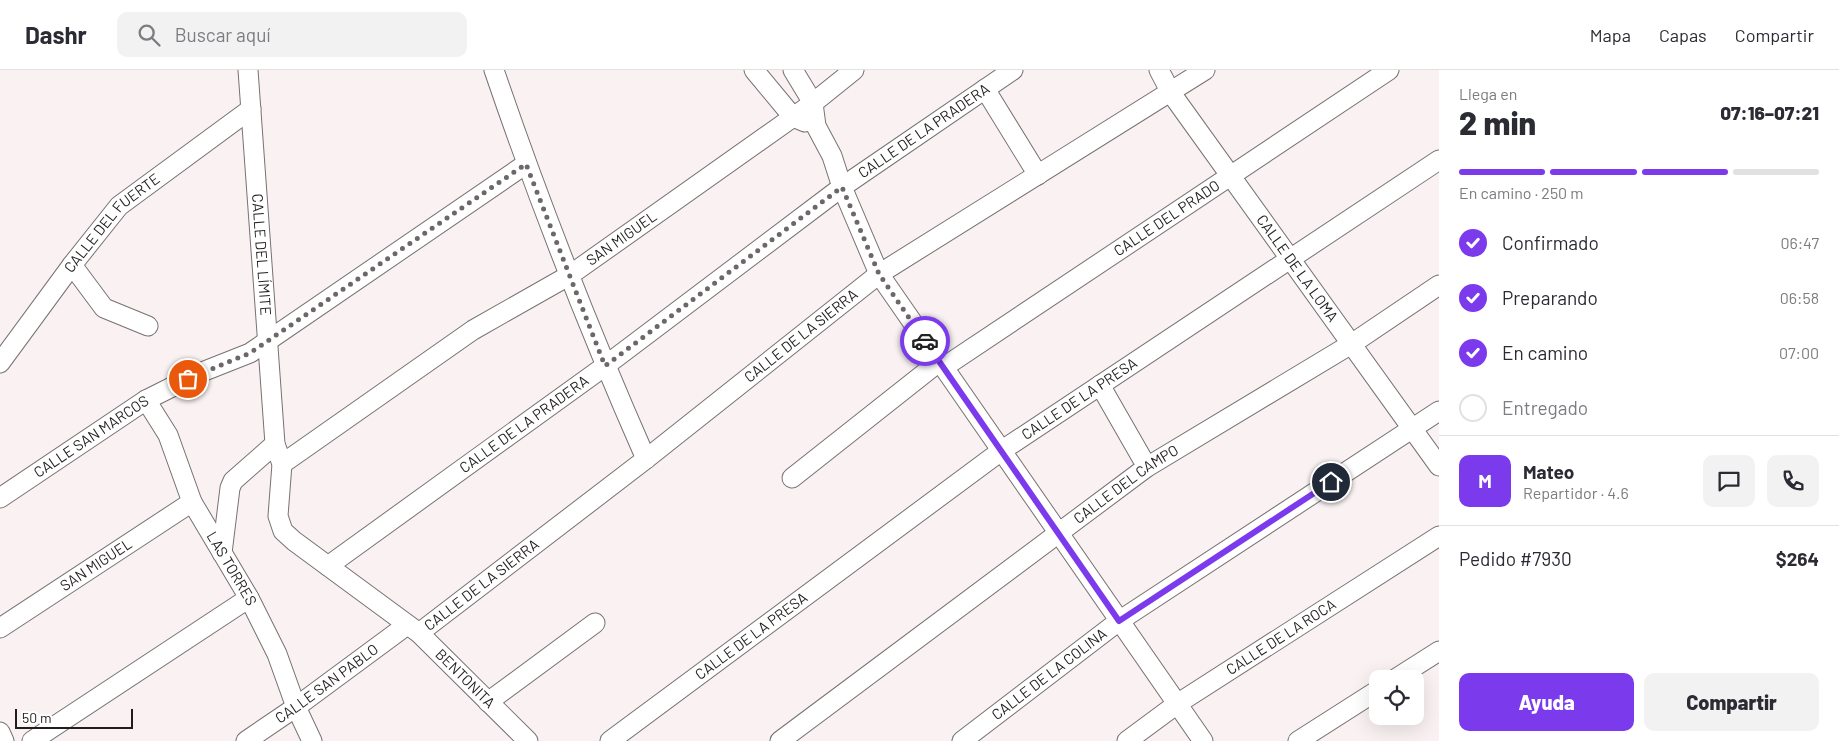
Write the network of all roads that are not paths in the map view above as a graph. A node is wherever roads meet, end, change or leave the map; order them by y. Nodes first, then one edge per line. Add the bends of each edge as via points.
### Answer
1 (248, 70) edge
2 (494, 70) edge
3 (754, 70) edge
4 (793, 70) edge
5 (854, 70) edge
6 (1013, 70) edge
7 (1159, 70) edge
8 (1205, 70) edge
9 (1389, 70) edge
10 (985, 89) junction
11 (1171, 93) junction
12 (813, 103) junction
13 (251, 109) junction
14 (793, 117) junction
15 (816, 126) junction
16 (1439, 160) edge
17 (526, 164) junction
18 (1038, 175) junction
19 (1232, 175) junction
20 (842, 187) junction
21 (1292, 258) junction
22 (72, 265) junction
23 (879, 274) junction
24 (570, 275) junction
25 (1439, 284) edge
26 (148, 326) dead end
27 (267, 342) junction
28 (1353, 344) junction
29 (0, 363) edge
30 (942, 364) junction
31 (605, 366) junction
32 (1100, 385) junction
33 (146, 400) junction
34 (1439, 411) edge
35 (1413, 428) junction
36 (275, 444) junction
37 (1001, 451) junction
38 (646, 460) junction
39 (282, 464) junction
40 (1439, 466) edge
41 (1147, 468) junction
42 (792, 478) dead end
43 (0, 498) edge
44 (192, 502) junction
45 (1058, 534) junction
46 (1439, 536) edge
47 (222, 553) junction
48 (328, 566) junction
49 (249, 598) junction
50 (1119, 621) junction
51 (595, 623) dead end
52 (0, 628) edge
53 (413, 629) junction
54 (1439, 651) edge
55 (1409, 670) edge
56 (1369, 696) edge
57 (488, 702) junction
58 (1177, 704) junction
59 (296, 707) junction
60 (0, 732) edge
61 (4, 741) edge
62 (32, 741) edge
63 (246, 741) edge
64 (312, 741) edge
65 (528, 741) edge
66 (610, 741) edge
67 (780, 741) edge
68 (962, 741) edge
69 (1127, 741) edge
70 (1203, 741) edge
71 (1298, 741) edge

1 - 13 street, CALLE DEL LÍMITE
2 - 17 street
3 - 14 street
4 - 12 street
5 - 12 street, SAN MIGUEL
6 - 10 street, CALLE DE LA PRADERA
7 - 11 street, CALLE DE LA LOMA
8 - 11 street, CALLE DE LA SIERRA
9 - 19 street, CALLE DEL PRADO
10 - 18 street
10 - 20 street, CALLE DE LA PRADERA
11 - 18 street, CALLE DE LA SIERRA
11 - 19 street, CALLE DE LA LOMA
12 - 14 street, SAN MIGUEL
12 - 15 street
13 - 22 street, CALLE DEL FUERTE via 119,206
13 - 27 street, CALLE DEL LÍMITE
14 - 15 street
14 - 24 street, SAN MIGUEL
15 - 20 street via 832,156
16 - 21 street, CALLE DE LA PRESA
17 - 24 street
17 - 27 street, CALLE SAN MARCOS
18 - 23 street, CALLE DE LA SIERRA
19 - 21 street, CALLE DE LA LOMA
19 - 30 street, CALLE DEL PRADO
20 - 23 street
20 - 31 street, CALLE DE LA PRADERA
21 - 28 street, CALLE DE LA LOMA
21 - 32 street, CALLE DE LA PRESA
22 - 26 street via 104,308
22 - 29 street, CALLE DEL FUERTE
23 - 30 street
23 - 38 street, CALLE DE LA SIERRA
24 - 31 street
24 - 39 street, SAN MIGUEL via 473,330
25 - 28 street, CALLE DEL CAMPO
27 - 33 street, CALLE SAN MARCOS via 250,353
27 - 36 street, CALLE DEL LÍMITE
28 - 35 street, CALLE DE LA LOMA
28 - 41 street, CALLE DEL CAMPO
30 - 37 street
30 - 42 street, CALLE DEL PRADO
31 - 38 street
31 - 48 street, CALLE DE LA PRADERA
32 - 37 street, CALLE DE LA PRESA
32 - 41 street
33 - 43 street, CALLE SAN MARCOS
33 - 44 street, LAS TORRES via 168,434
34 - 35 street, CALLE DE LA COLINA
35 - 40 street, CALLE DE LA LOMA
35 - 50 street, CALLE DE LA COLINA
36 - 39 street, CALLE DEL LÍMITE
36 - 47 street via 233,481
37 - 45 street
37 - 66 street, CALLE DE LA PRESA
38 - 53 street, CALLE DE LA SIERRA
39 - 48 street, CALLE DEL LÍMITE via 278,516 283,531
41 - 45 street, CALLE DEL CAMPO
44 - 47 street, LAS TORRES
44 - 52 street, SAN MIGUEL
45 - 50 street
45 - 67 street, CALLE DEL CAMPO
46 - 58 street, CALLE DE LA ROCA
47 - 49 street, LAS TORRES
48 - 53 street, BENTONITA
49 - 59 street, LAS TORRES via 277,654
49 - 62 street
50 - 58 street
50 - 68 street, CALLE DE LA COLINA
51 - 57 street
53 - 57 street, BENTONITA
53 - 59 street, CALLE SAN PABLO
54 - 55 street
56 - 71 street
57 - 65 street, BENTONITA
58 - 69 street, CALLE DE LA ROCA
58 - 70 street
59 - 63 street, CALLE SAN PABLO
59 - 64 street, LAS TORRES
60 - 61 street

